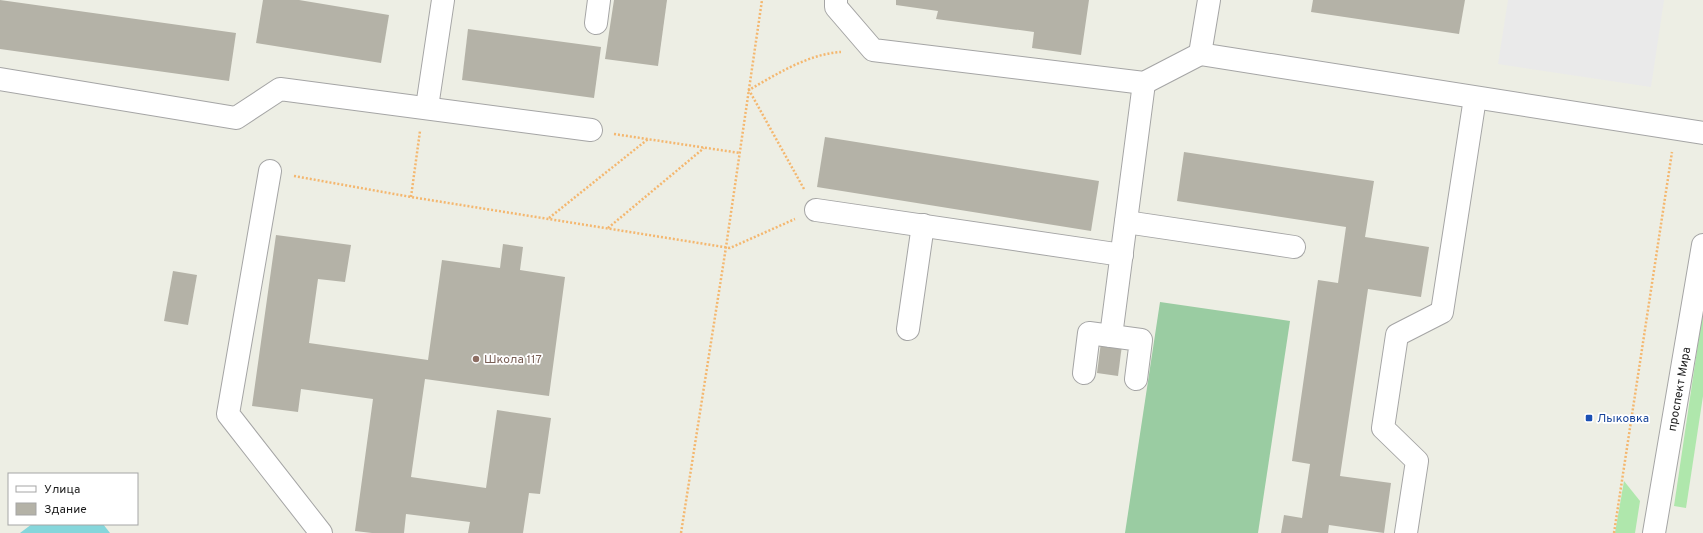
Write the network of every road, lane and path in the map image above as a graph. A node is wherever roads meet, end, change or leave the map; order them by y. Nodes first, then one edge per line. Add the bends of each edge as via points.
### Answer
1 (443, 0) edge
2 (599, 0) edge
3 (762, 0) edge
4 (836, 0) edge
5 (1209, 0) edge
6 (596, 23) dead end
7 (874, 50) junction
8 (1200, 54) junction
9 (0, 79) edge
10 (1144, 83) junction
11 (749, 90) junction
12 (1475, 98) junction
13 (425, 107) junction
14 (1676, 129) junction
15 (591, 130) joint
16 (1703, 133) edge
17 (648, 139) junction
18 (704, 147) junction
19 (740, 153) junction
20 (270, 171) joint
21 (411, 197) junction
22 (816, 210) junction
23 (548, 219) junction
24 (1126, 222) junction
25 (923, 225) junction
26 (608, 228) junction
27 (1703, 245) edge
28 (726, 247) junction
29 (1294, 248) dead end
30 (1122, 255) junction
31 (908, 329) dead end
32 (1111, 336) junction
33 (1084, 373) dead end
34 (1136, 379) dead end
35 (321, 533) edge
36 (680, 533) edge
37 (1406, 533) edge
38 (1614, 533) edge
39 (1654, 533) edge

1 - 13 street
2 - 6 street
3 - 11 path
4 - 7 street via 836,7
5 - 8 street
7 - 10 street
7 - 11 path via 828,53 792,66
8 - 10 street
8 - 12 street
9 - 13 street via 236,118 280,89
10 - 24 street
11 - 19 path
11 - 22 path
12 - 14 street
12 - 37 street via 1442,312 1397,335 1384,428 1417,462
13 - 15 street
13 - 21 path
14 - 16 street
14 - 38 path
15 - 17 path
17 - 18 path
17 - 23 path
18 - 19 path
18 - 26 path
19 - 28 path
20 - 21 path
20 - 35 street via 228,414
21 - 23 path
22 - 25 street
22 - 28 path via 730,248
23 - 26 path
24 - 29 street
24 - 30 street
25 - 30 street
25 - 31 street
26 - 28 path
27 - 39 street, проспект Мира
28 - 36 path
30 - 32 street
32 - 33 street via 1089,333
32 - 34 street via 1141,340

